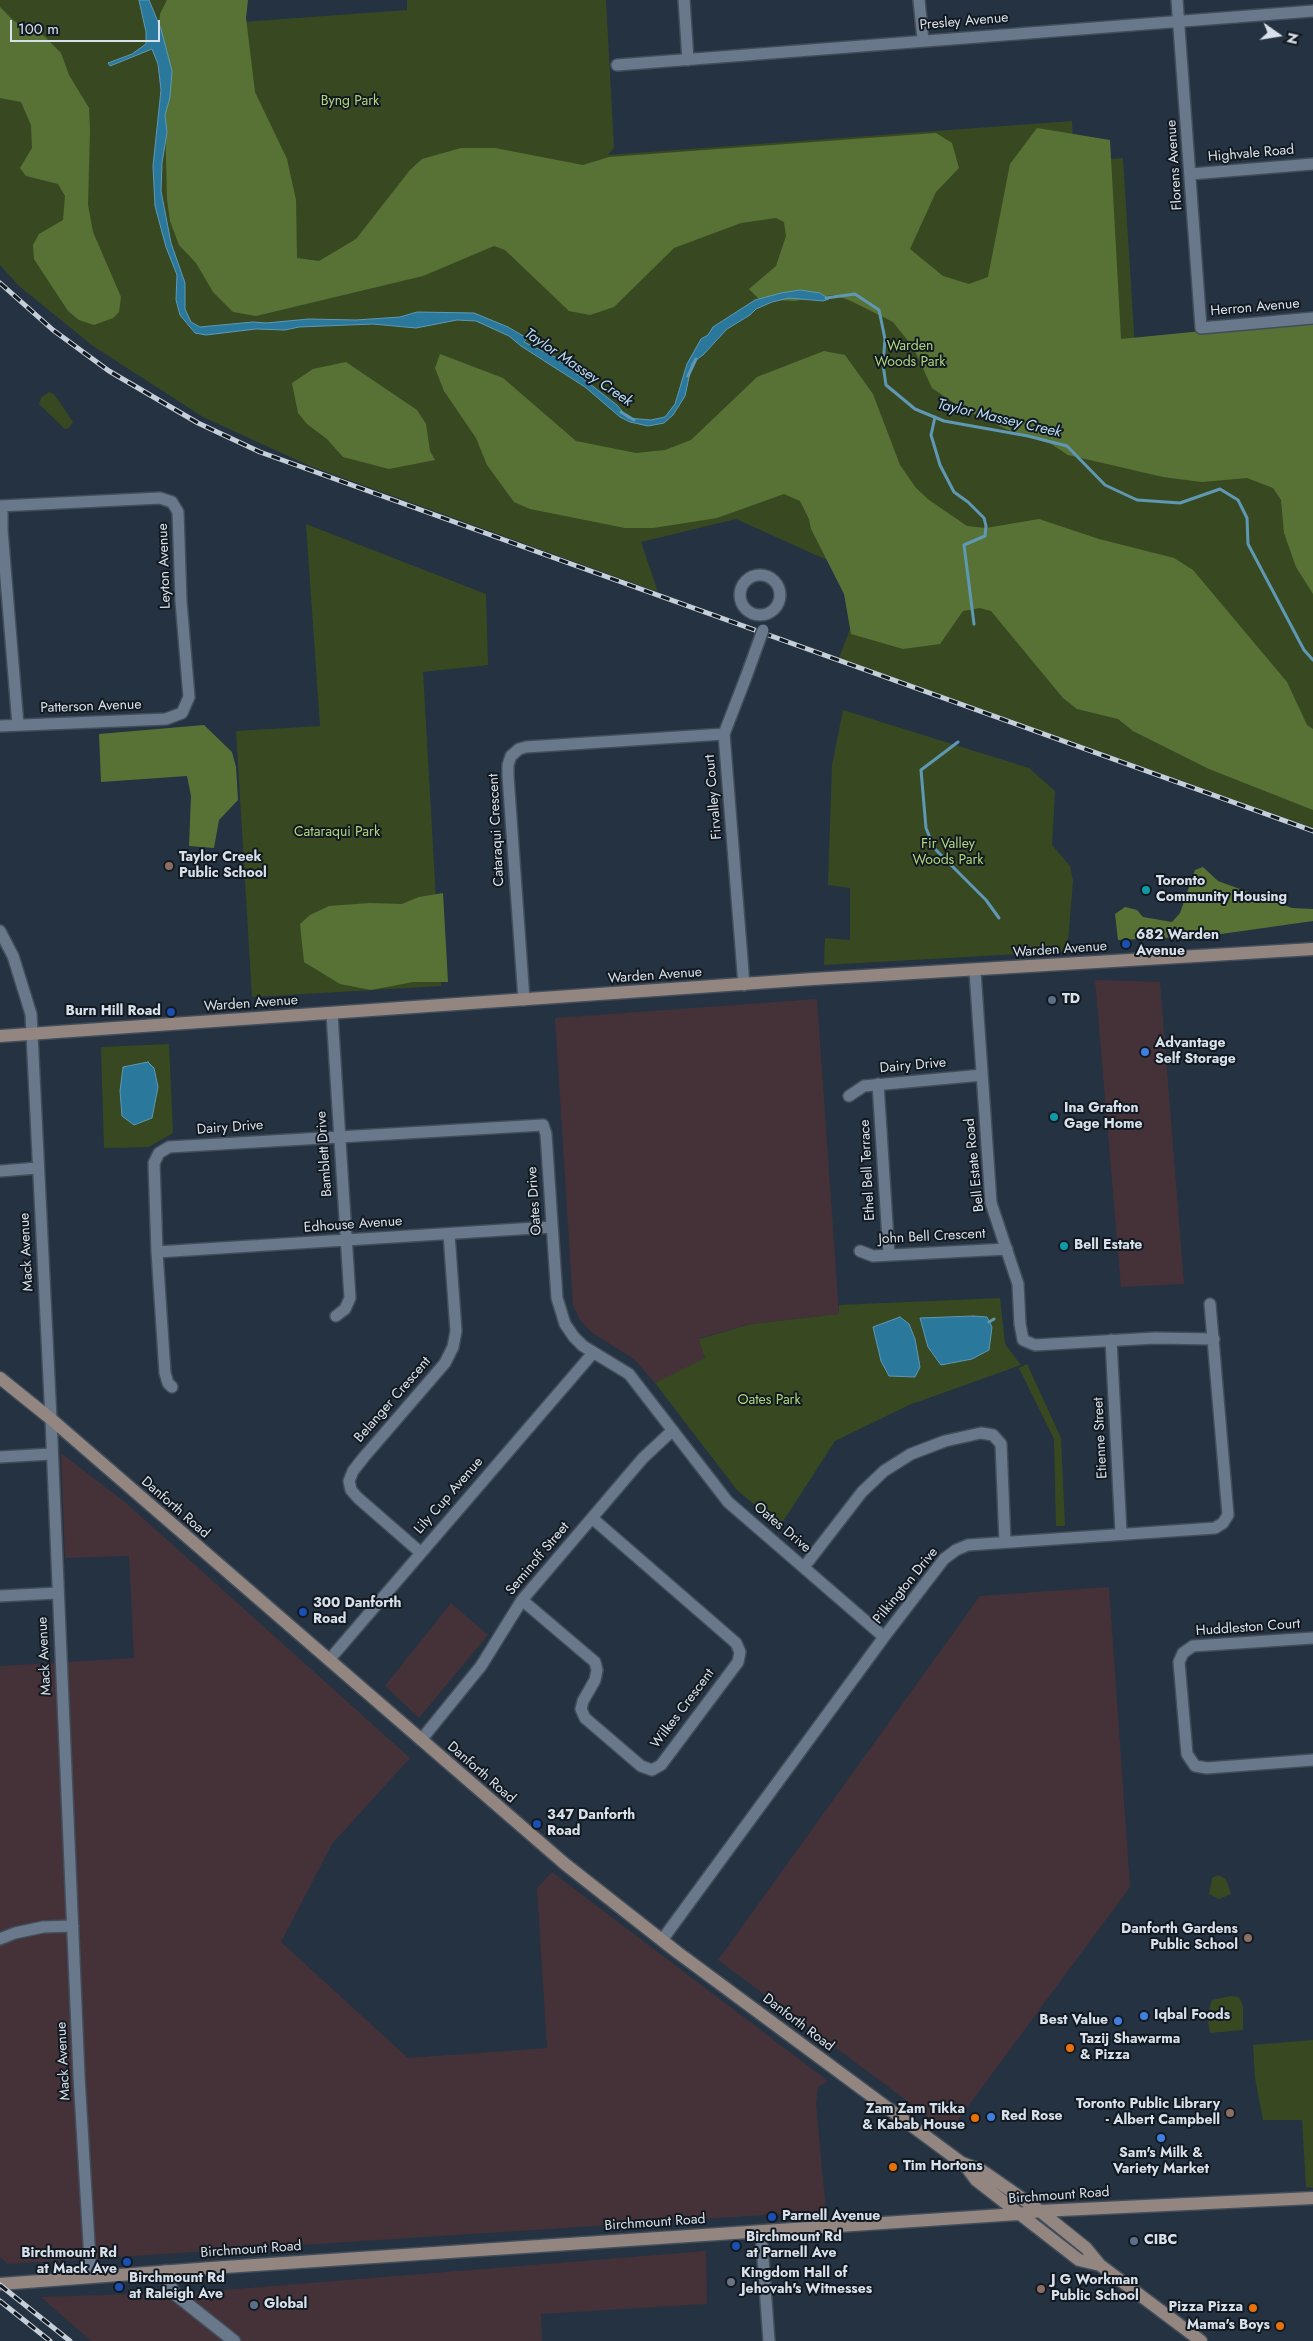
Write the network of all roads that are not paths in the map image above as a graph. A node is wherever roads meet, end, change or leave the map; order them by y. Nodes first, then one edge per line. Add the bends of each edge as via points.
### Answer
1 (684, 0) edge
2 (919, 0) edge
3 (1177, 0) edge
4 (1313, 11) edge
5 (1179, 21) junction
6 (923, 40) junction
7 (688, 60) junction
8 (617, 64) dead end
9 (1313, 164) edge
10 (1191, 174) junction
11 (1313, 318) edge
12 (1200, 328) joint
13 (1, 506) edge
14 (769, 614) dead end
15 (182, 712) joint
16 (18, 725) junction
17 (0, 726) edge
18 (724, 734) junction
19 (0, 931) edge
20 (1313, 948) edge
21 (975, 971) junction
22 (744, 985) junction
23 (524, 1000) junction
24 (332, 1014) junction
25 (31, 1034) junction
26 (0, 1036) edge
27 (982, 1075) junction
28 (878, 1084) junction
29 (848, 1096) dead end
30 (543, 1124) joint
31 (339, 1136) junction
32 (37, 1168) junction
33 (0, 1171) edge
34 (551, 1227) junction
35 (449, 1234) junction
36 (347, 1240) junction
37 (1006, 1249) junction
38 (860, 1251) dead end
39 (157, 1252) junction
40 (889, 1255) junction
41 (1210, 1304) dead end
42 (336, 1316) dead end
43 (1214, 1339) junction
44 (1111, 1340) junction
45 (593, 1353) junction
46 (0, 1378) edge
47 (172, 1387) dead end
48 (51, 1419) junction
49 (672, 1431) junction
50 (51, 1454) junction
51 (0, 1457) edge
52 (592, 1518) junction
53 (1121, 1533) junction
54 (1005, 1542) junction
55 (420, 1552) junction
56 (804, 1567) junction
57 (57, 1593) junction
58 (0, 1596) edge
59 (522, 1600) junction
60 (884, 1637) junction
61 (1313, 1638) edge
62 (329, 1660) junction
63 (421, 1740) junction
64 (1313, 1760) edge
65 (73, 1926) junction
66 (0, 1939) edge
67 (662, 1940) junction
68 (965, 2165) junction
69 (1313, 2198) edge
70 (1040, 2211) junction
71 (1018, 2214) junction
72 (760, 2231) junction
73 (1100, 2265) junction
74 (166, 2271) junction
75 (91, 2277) junction
76 (0, 2284) edge
77 (234, 2341) edge
78 (769, 2341) edge
79 (1201, 2341) edge

1 - 7 street
2 - 6 street
3 - 5 street, Florens Avenue
4 - 5 street, Presley Avenue
5 - 6 street, Presley Avenue
5 - 10 street, Florens Avenue
6 - 7 street, Presley Avenue
7 - 8 street, Presley Avenue
9 - 10 street, Highvale Road
10 - 12 street, Florens Avenue
11 - 12 street, Herron Avenue
13 - 15 street, Leyton Avenue via 160,498 172,502 178,512 189,696
13 - 16 street
14 - 18 street, Firvalley Court, bridge
15 - 16 street, Patterson Avenue via 166,719
16 - 17 street, Patterson Avenue
18 - 22 street, Firvalley Court
18 - 23 street, Cataraqui Crescent via 526,747 511,756 508,776
19 - 25 street via 13,956 31,1014
20 - 21 main road, Warden Avenue
21 - 22 main road, Warden Avenue
21 - 27 street, Bell Estate Road
22 - 23 main road, Warden Avenue
23 - 24 main road, Warden Avenue
24 - 25 main road, Warden Avenue
24 - 31 street, Bamblett Drive
25 - 26 main road, Warden Avenue
25 - 32 street, Mack Avenue
27 - 28 street, Dairy Drive
27 - 37 street, Bell Estate Road via 991,1203
28 - 29 street, Dairy Drive via 864,1086
28 - 40 street, Ethel Bell Terrace
30 - 31 street, Dairy Drive
30 - 34 street, Oates Drive
31 - 36 street, Bamblett Drive
31 - 39 street, Dairy Drive via 169,1147 159,1153 154,1163
32 - 33 street
32 - 48 street, Mack Avenue
34 - 35 street, Edhouse Avenue
34 - 45 street, Oates Drive via 557,1298 563,1317 574,1338
35 - 36 street, Edhouse Avenue
35 - 55 street, Belanger Crescent via 456,1331 453,1347 445,1362 353,1471 349,1482 358,1498
36 - 39 street, Edhouse Avenue
36 - 42 street, Bamblett Drive via 350,1298 345,1310
37 - 40 street, John Bell Crescent
37 - 44 street, Bell Estate Road via 1018,1284 1023,1340 1035,1345
38 - 40 street, John Bell Crescent via 873,1256
39 - 47 street, Dairy Drive via 165,1373
41 - 43 street, Pilkington Drive
43 - 44 street, Bell Estate Road
43 - 53 street, Pilkington Drive via 1228,1515 1223,1524 1215,1528
44 - 53 street, Etienne Street
45 - 49 street, Oates Drive via 629,1374
45 - 55 street, Lily Cup Avenue
46 - 48 main road, Danforth Road
48 - 50 street, Mack Avenue
48 - 62 main road, Danforth Road
49 - 52 street, Seminoff Street via 643,1458
49 - 56 street, Oates Drive via 728,1502
50 - 51 street
50 - 57 street, Mack Avenue
52 - 59 street, Seminoff Street
52 - 59 street, Wilkes Crescent via 736,1643 740,1652 738,1662 660,1765 652,1770 641,1766 585,1718 581,1710 595,1680 595,1662
53 - 54 street, Pilkington Drive
54 - 56 street via 1000,1444 993,1435 981,1433 945,1441 911,1454 884,1471 862,1492
54 - 60 street, Pilkington Drive via 968,1545 944,1559
55 - 62 street, Lily Cup Avenue
56 - 60 street, Oates Drive
57 - 58 street
57 - 65 street, Mack Avenue
59 - 63 street, Seminoff Street via 481,1666
60 - 67 street, Pilkington Drive
61 - 64 street, Huddleston Court via 1193,1646 1183,1652 1179,1662 1187,1754 1195,1766 1207,1768
62 - 63 main road, Danforth Road
63 - 67 main road, Danforth Road via 543,1846
65 - 66 street via 43,1928
65 - 75 street, Mack Avenue
67 - 68 main road, Danforth Road
68 - 70 main road, Danforth Road via 988,2174
68 - 71 main road, Danforth Road via 976,2180
69 - 70 main road, Birchmount Road
70 - 71 main road, Birchmount Road
70 - 73 main road, Danforth Road via 1086,2248
71 - 72 main road, Birchmount Road
71 - 73 main road, Danforth Road via 1079,2260
72 - 74 main road, Birchmount Road
72 - 78 street
73 - 79 main road, Danforth Road
74 - 75 main road, Birchmount Road
74 - 77 street via 175,2294
75 - 76 main road, Birchmount Road

